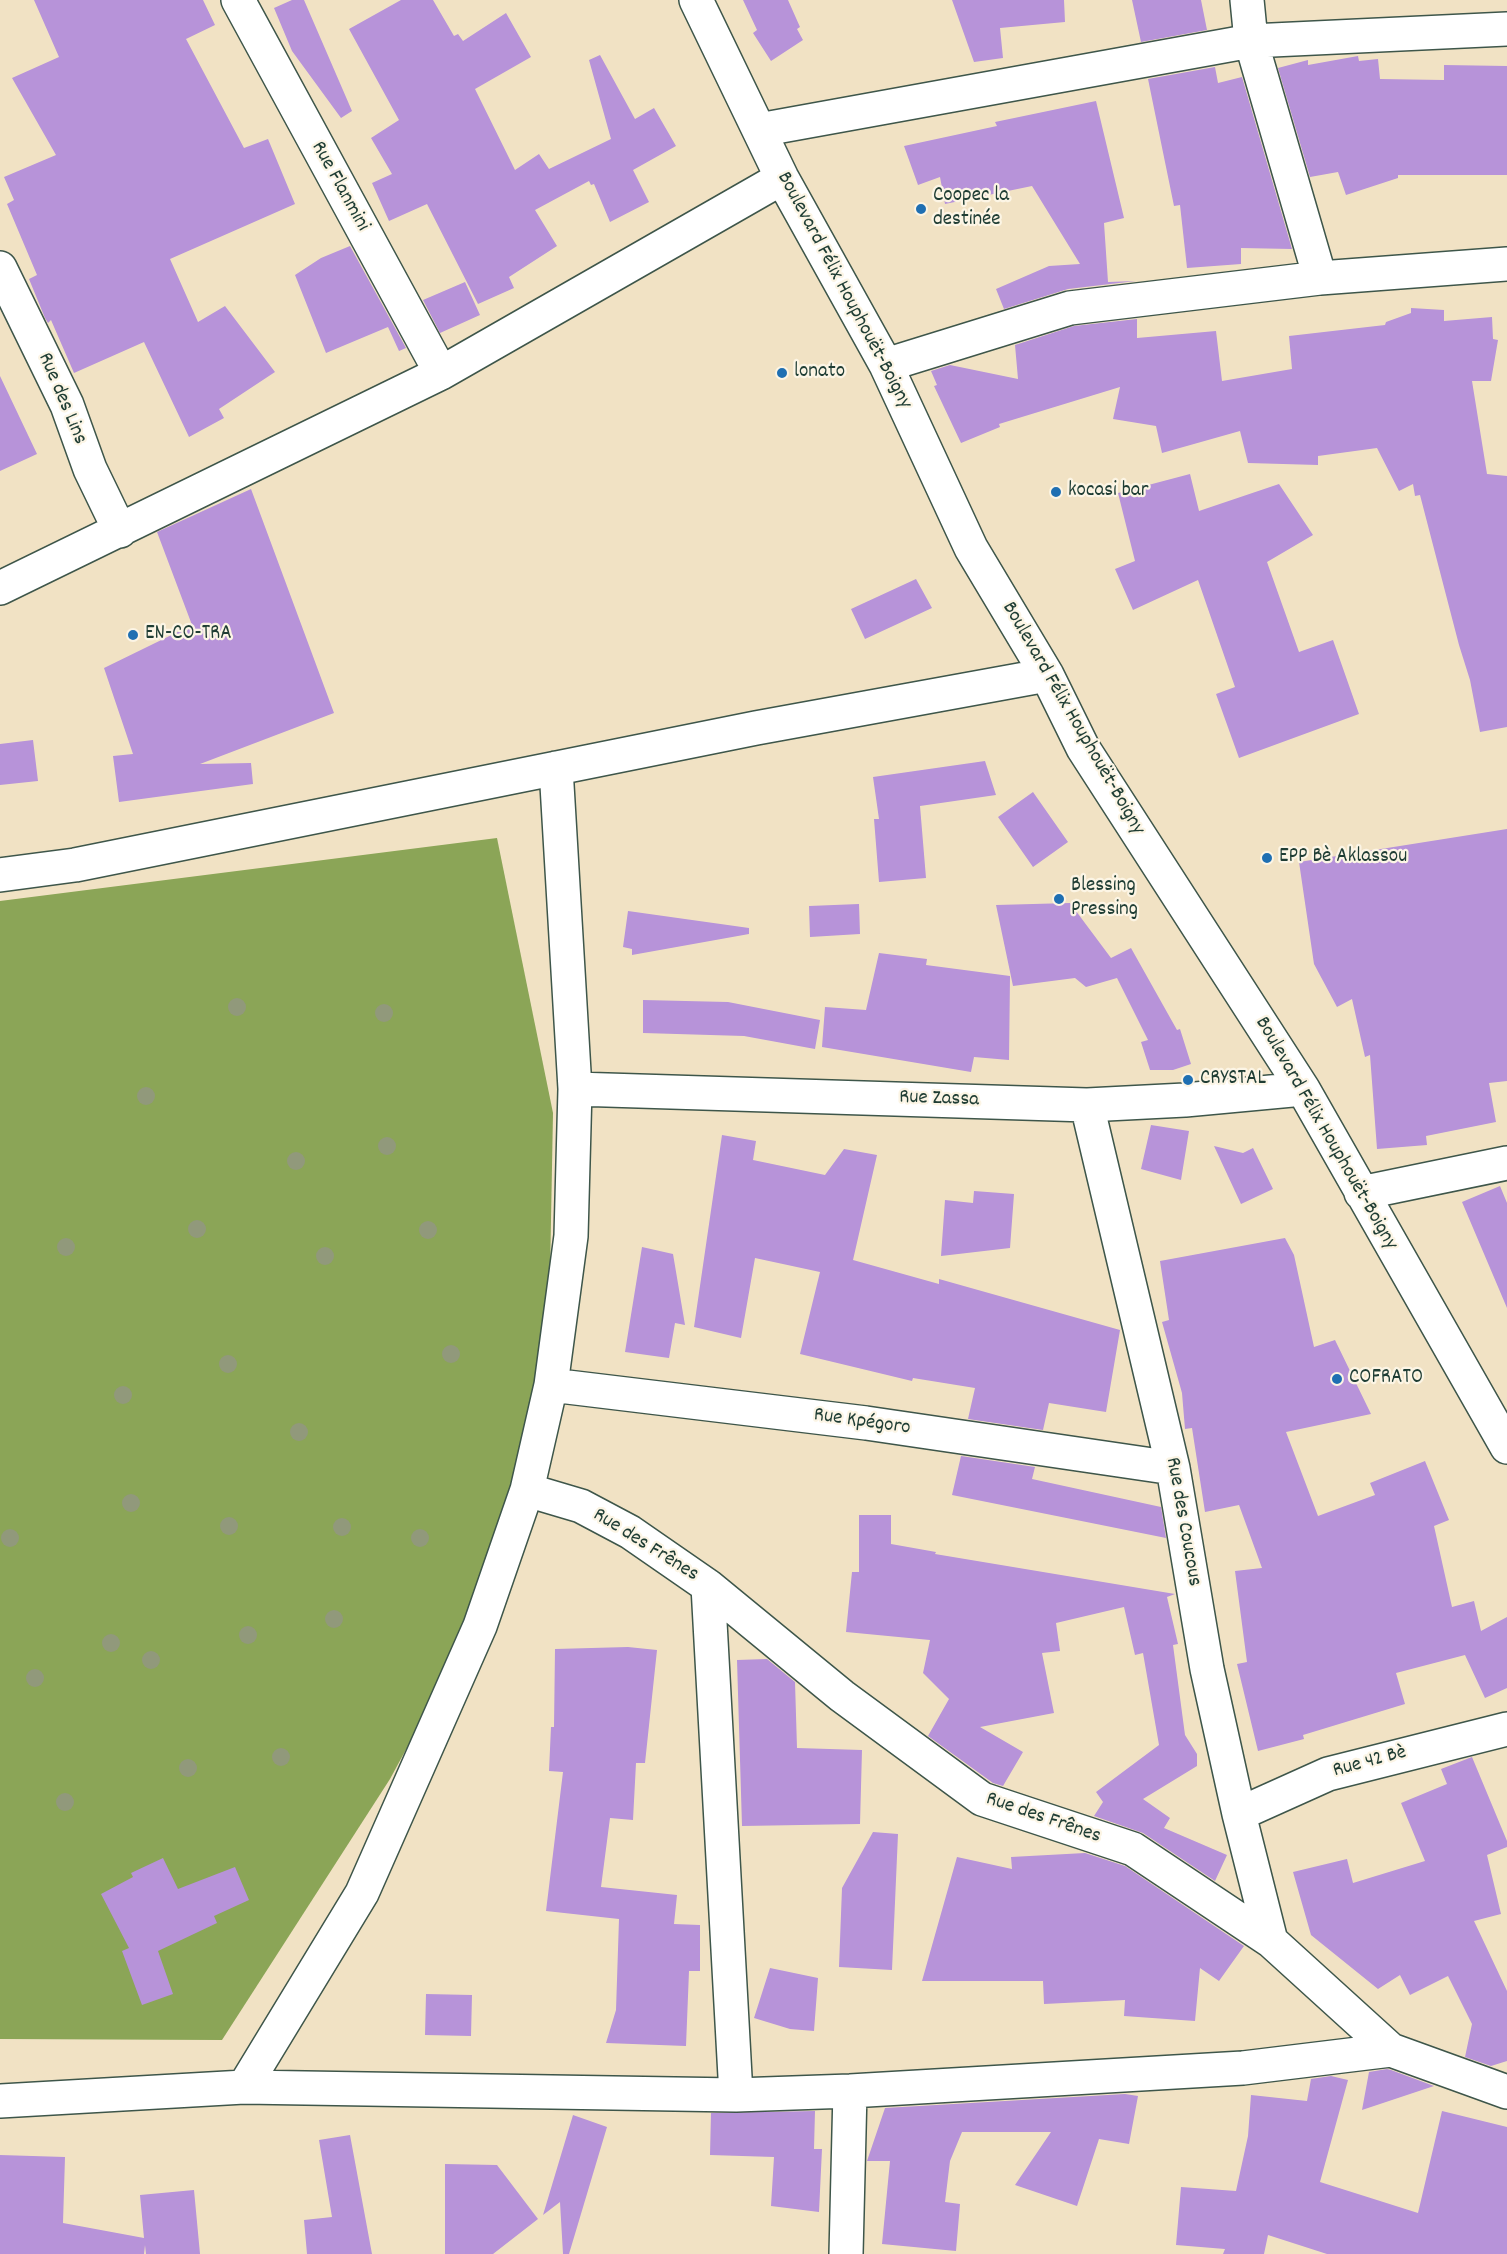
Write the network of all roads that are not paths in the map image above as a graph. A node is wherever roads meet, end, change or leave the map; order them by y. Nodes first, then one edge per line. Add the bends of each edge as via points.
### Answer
1 (238, 0) edge
2 (696, 0) edge
3 (1247, 0) edge
4 (1507, 29) edge
5 (1251, 41) junction
6 (759, 130) junction
7 (782, 178) junction
8 (1507, 264) edge
9 (0, 268) edge
10 (1320, 278) junction
11 (886, 365) junction
12 (441, 373) junction
13 (120, 531) junction
14 (0, 588) edge
15 (1047, 675) junction
16 (556, 768) junction
17 (0, 875) edge
18 (575, 1089) junction
19 (1304, 1089) junction
20 (1087, 1105) junction
21 (1507, 1162) edge
22 (1361, 1193) junction
23 (551, 1385) junction
24 (1507, 1447) edge
25 (1173, 1468) junction
26 (527, 1490) junction
27 (708, 1586) junction
28 (1507, 1729) edge
29 (1239, 1814) junction
30 (1270, 1941) junction
31 (1391, 2050) junction
32 (244, 2087) junction
33 (850, 2091) junction
34 (1507, 2091) edge
35 (736, 2095) junction
36 (0, 2101) edge
37 (846, 2254) edge

1 - 12 street, Rue Flanmini
2 - 6 street, Boulevard Félix Houphouët-Boigny
3 - 5 street
4 - 5 street
5 - 6 street
5 - 10 street
6 - 7 street, Boulevard Félix Houphouët-Boigny
7 - 11 street, Boulevard Félix Houphouët-Boigny
7 - 12 street
8 - 10 street
9 - 13 street, Rue des Lins via 67,405 90,469
10 - 11 street via 1070,308
11 - 15 street, Boulevard Félix Houphouët-Boigny via 971,548
12 - 13 street
13 - 14 street
15 - 16 street
15 - 19 street, Boulevard Félix Houphouët-Boigny via 1083,748
16 - 17 street via 75,865
16 - 18 street
18 - 20 street, Rue Zassa
18 - 23 street via 571,1236
19 - 20 street, Rue Zassa
19 - 22 street, Boulevard Félix Houphouët-Boigny
20 - 25 street, Rue des Coucous
21 - 22 street
22 - 24 street, Boulevard Félix Houphouët-Boigny
23 - 25 street, Rue Kpégoro via 866,1423
23 - 26 street
25 - 29 street, Rue des Coucous via 1207,1669
26 - 27 street, Rue des Frênes via 581,1506 630,1532
26 - 32 street via 480,1626 362,1893
27 - 30 street, Rue des Frênes via 842,1696 982,1799 1132,1849
27 - 35 street
28 - 29 street, Rue 42 Bè via 1328,1774
29 - 30 street, Rue des Coucous
30 - 31 street, Rue des Frênes
31 - 33 street via 1243,2068
31 - 34 street, Rue des Frênes
32 - 35 street
32 - 36 street
33 - 35 street
33 - 37 street

